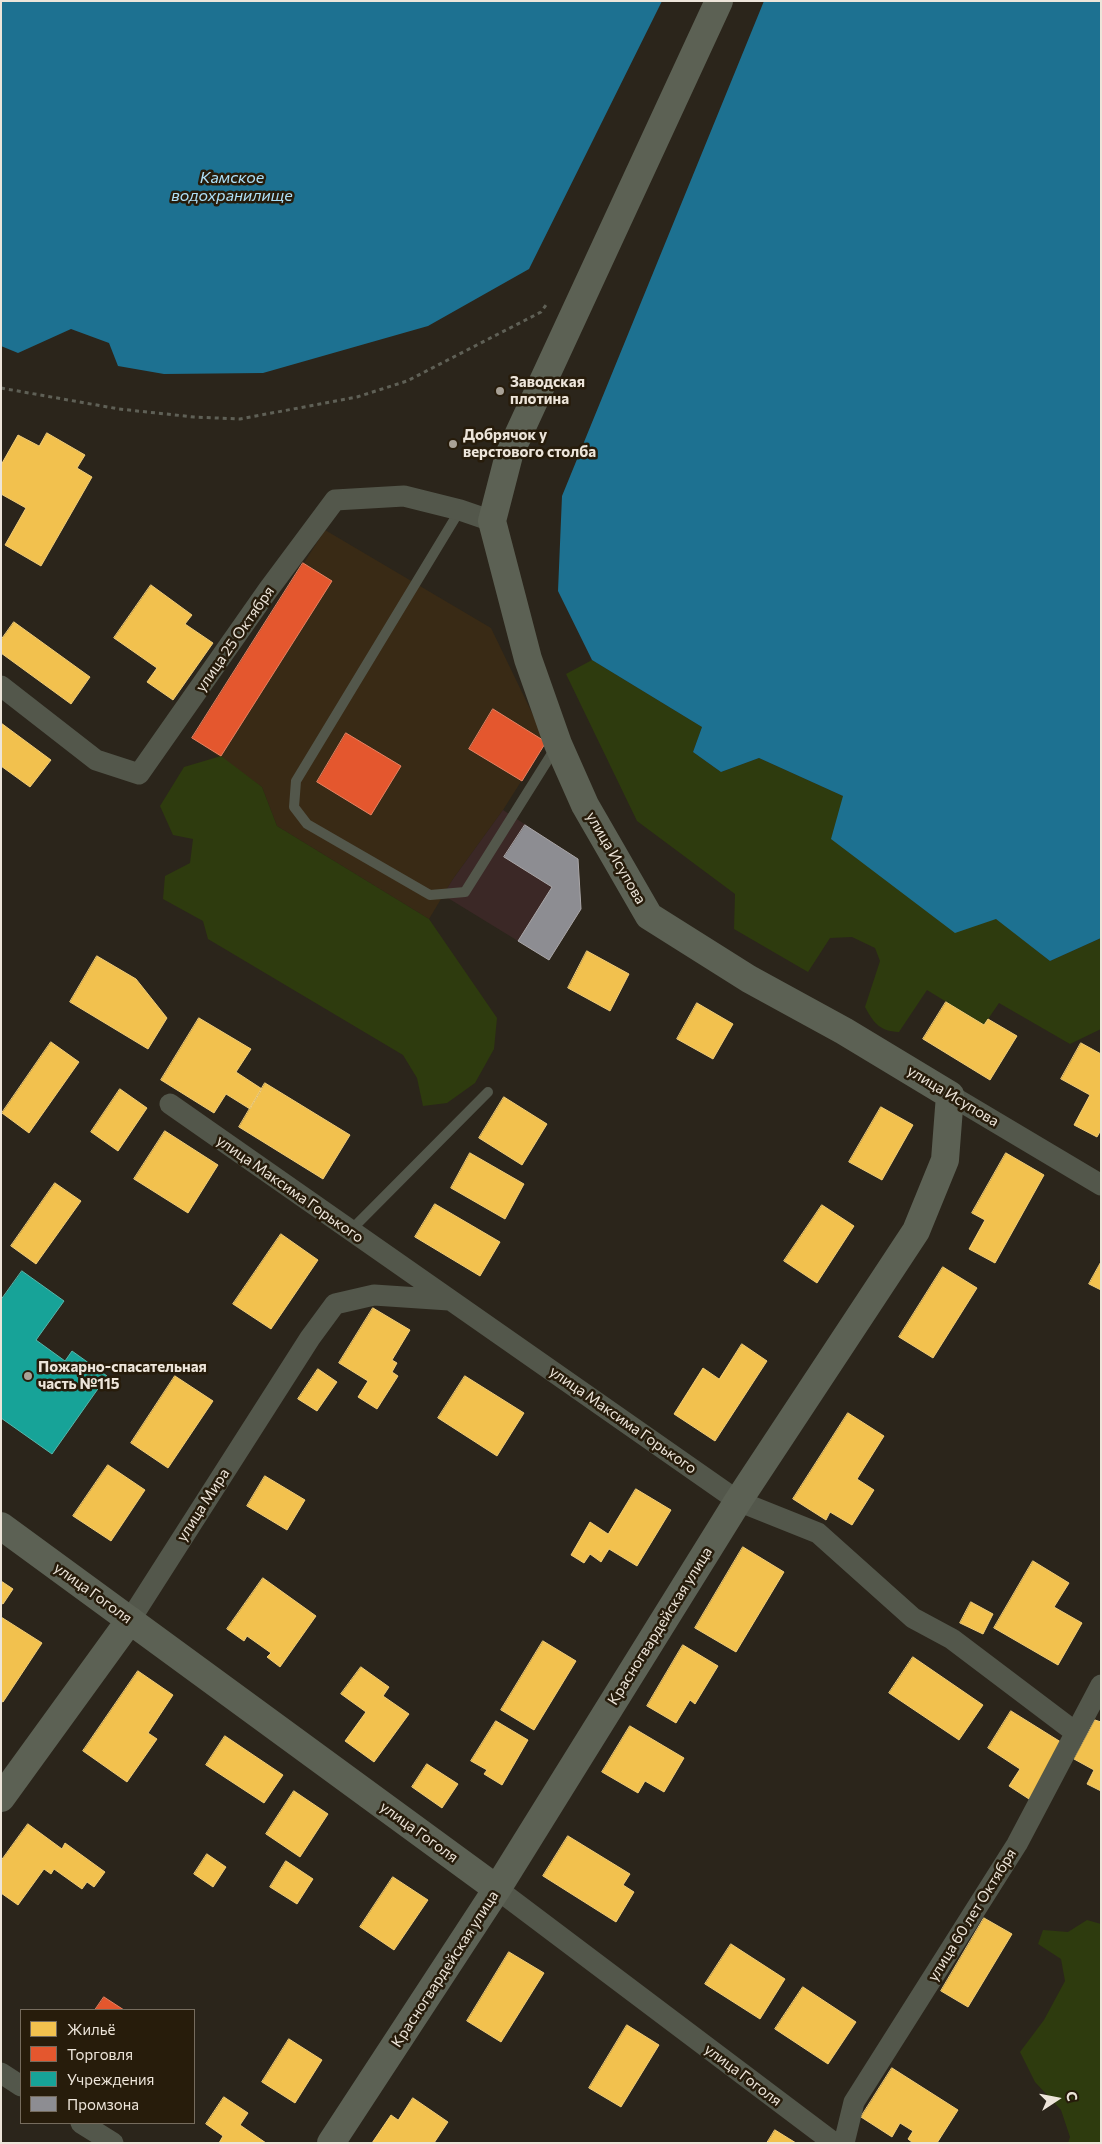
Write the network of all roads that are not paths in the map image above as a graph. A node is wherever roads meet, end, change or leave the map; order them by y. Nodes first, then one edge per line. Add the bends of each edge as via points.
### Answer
1 (719, 1) edge
2 (460, 510) junction
3 (492, 522) junction
4 (1, 686) edge
5 (558, 744) junction
6 (488, 1092) dead end
7 (950, 1094) junction
8 (170, 1104) dead end
9 (1101, 1185) edge
10 (350, 1231) junction
11 (448, 1300) junction
12 (738, 1501) junction
13 (1, 1526) edge
14 (130, 1620) junction
15 (1101, 1685) edge
16 (1075, 1732) junction
17 (1, 1798) edge
18 (498, 1889) junction
19 (1, 2073) edge
20 (20, 2085) edge
21 (83, 2124) edge
22 (113, 2143) edge
23 (332, 2143) edge
24 (834, 2143) edge
25 (844, 2143) edge

1 - 3 street, улица Исупова via 510,455
2 - 3 street, улица 25 Октября
2 - 4 street, улица 25 Октября via 404,496 335,500 139,774 96,760
2 - 5 lane via 296,782 294,807 307,824 430,894 465,892
3 - 5 street, улица Исупова via 528,659
5 - 7 street, улица Исупова via 585,805 649,916 749,979
6 - 10 lane
7 - 9 street, улица Исупова
7 - 12 street, Красногвардейская улица via 945,1160 916,1231
8 - 10 street, улица Максима Горького
10 - 11 street, улица Максима Горького
11 - 12 street, улица Максима Горького
11 - 14 street, улица Мира via 374,1295 334,1304
12 - 16 street, улица Максима Горького via 818,1533 913,1618 952,1639
12 - 18 street, Красногвардейская улица
13 - 14 street, улица Гоголя
14 - 17 street, улица Мира
14 - 18 street, улица Гоголя
15 - 16 street, улица 60 лет Октября
16 - 25 street, улица 60 лет Октября via 1017,1844 854,2102
18 - 23 street, Красногвардейская улица
18 - 24 street, улица Гоголя
19 - 20 street
21 - 22 street

